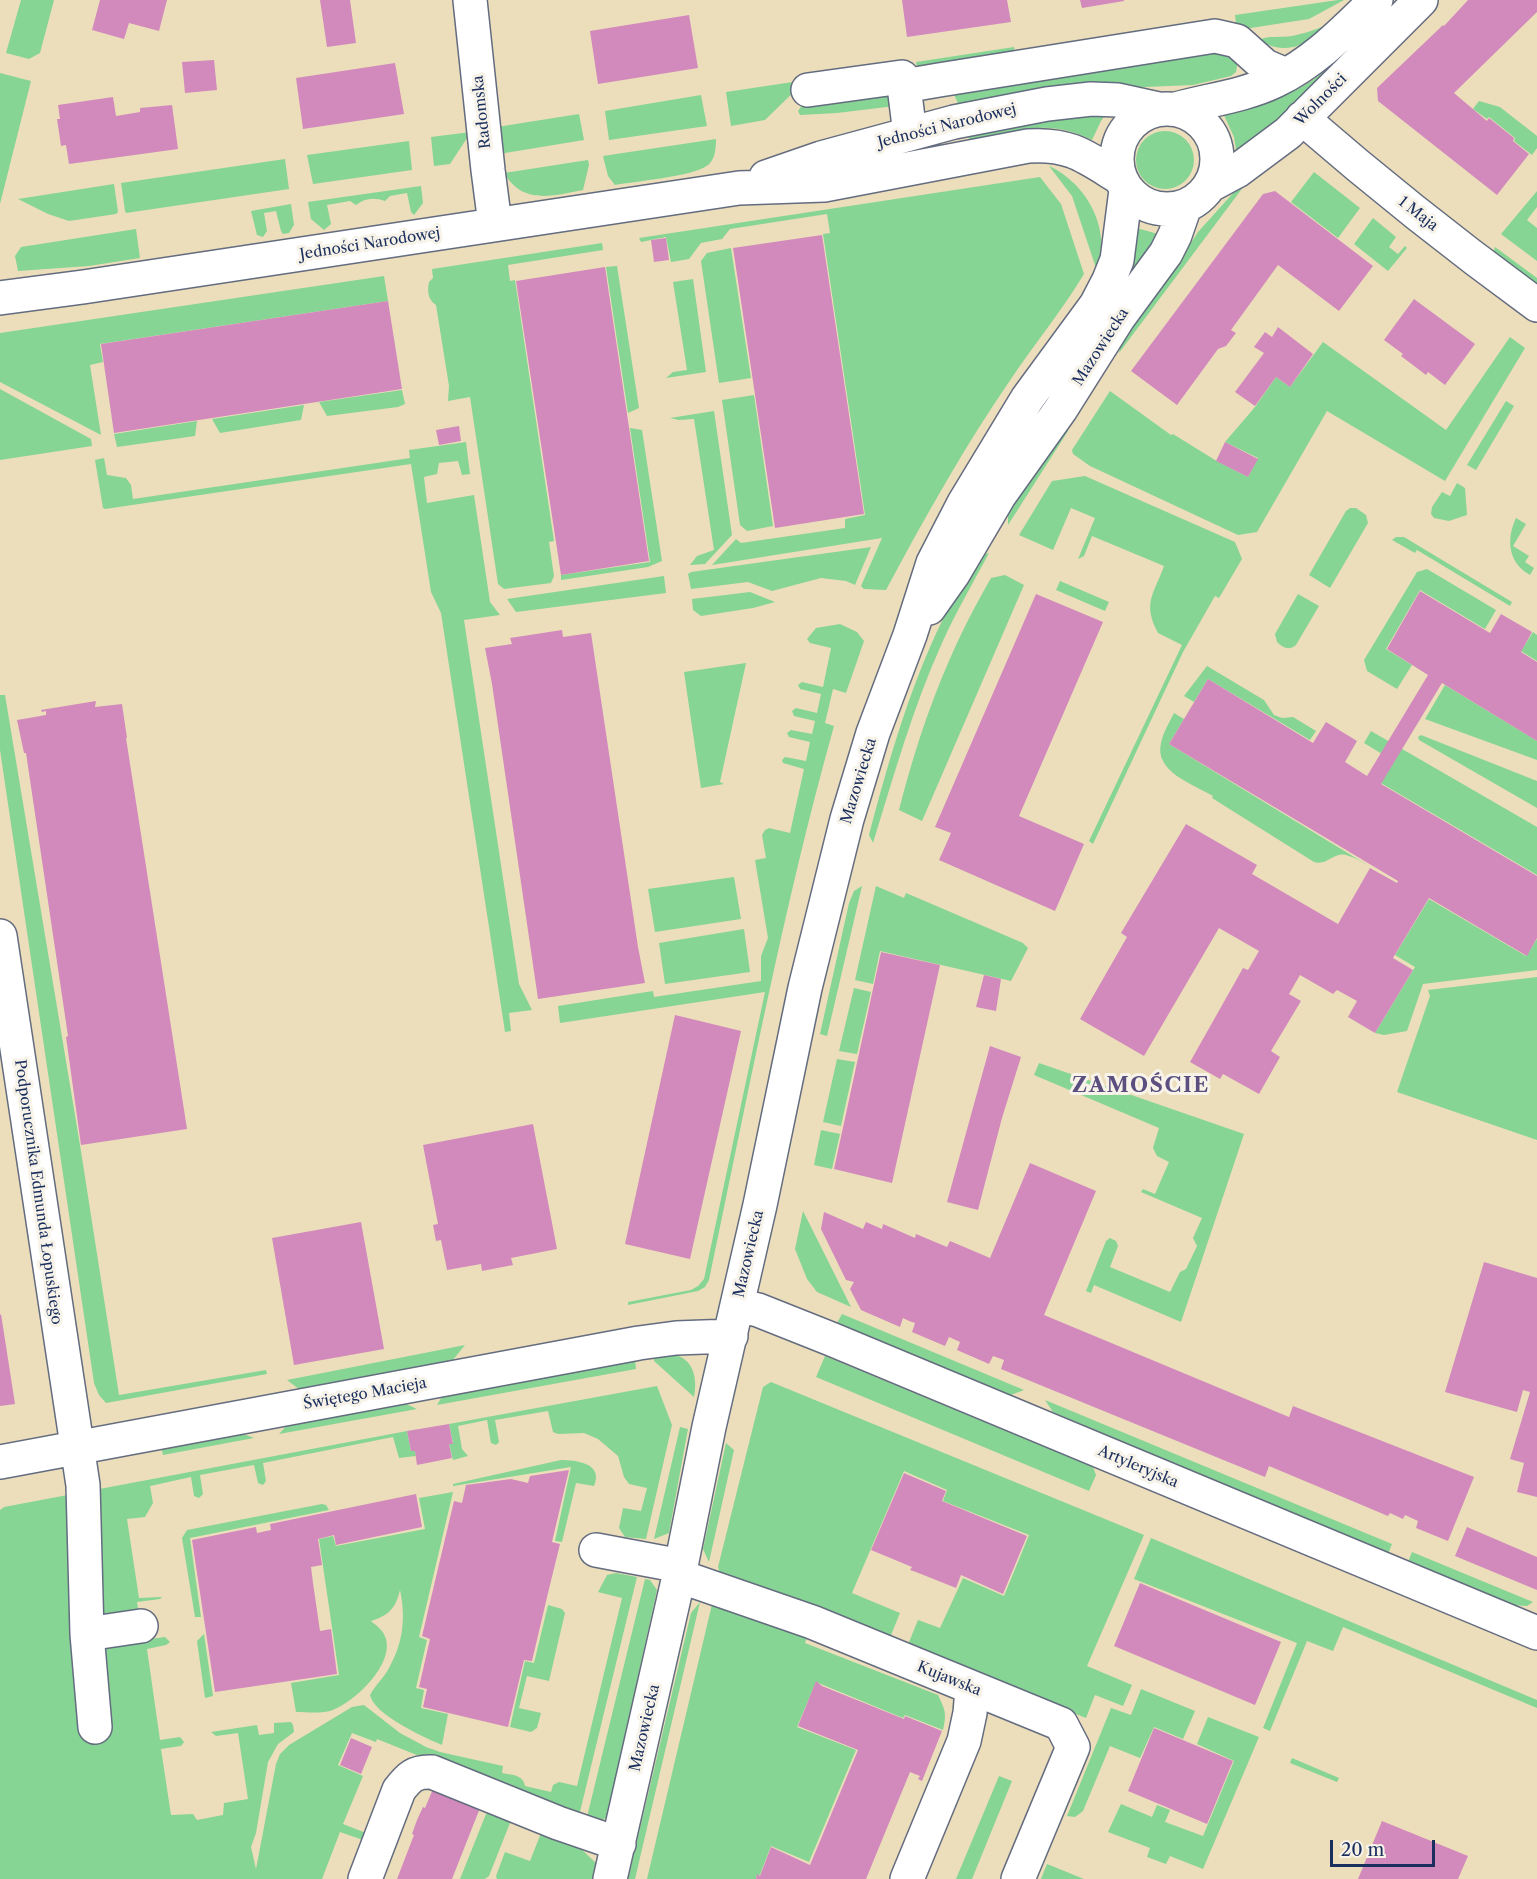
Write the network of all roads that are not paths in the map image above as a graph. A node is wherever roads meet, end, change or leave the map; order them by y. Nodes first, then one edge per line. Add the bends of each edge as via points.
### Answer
1 (471, 0) edge
2 (1376, 0) edge
3 (1421, 0) edge
4 (1275, 71) junction
5 (904, 86) junction
6 (808, 90) dead end
7 (1168, 109) junction
8 (1302, 118) junction
9 (910, 134) junction
10 (1123, 184) junction
11 (739, 188) junction
12 (1197, 196) junction
13 (495, 224) junction
14 (0, 298) edge
15 (1537, 305) edge
16 (910, 635) junction
17 (0, 936) edge
18 (734, 1320) junction
19 (77, 1447) junction
20 (0, 1462) edge
21 (596, 1550) dead end
22 (680, 1571) junction
23 (141, 1626) dead end
24 (1537, 1633) edge
25 (87, 1634) junction
26 (972, 1689) junction
27 (94, 1727) dead end
28 (619, 1844) junction
29 (365, 1879) edge
30 (610, 1879) edge
31 (907, 1879) edge
32 (1018, 1879) edge

1 - 13 street, Radomska
2 - 4 street, Jedności Narodowej via 1314,58
3 - 8 street, Wolności
4 - 5 street via 1237,41 1215,36
4 - 7 street, Jedności Narodowej via 1255,88
5 - 6 street via 902,77
5 - 9 street
7 - 9 street, Jedności Narodowej via 1118,100 1070,101
7 - 10 street via 1139,116 1125,131 1116,165
7 - 12 street via 1201,121 1213,139 1217,166
8 - 12 street, Wolności via 1253,160
8 - 15 street, 1 Maja via 1381,186
9 - 11 street, Jedności Narodowej via 785,169
10 - 11 street, Jedności Narodowej via 1078,154 1050,144 824,185
10 - 12 street via 1136,199 1153,207 1172,209
10 - 16 street, Mazowiecka via 1117,260 1109,280 1096,305 1027,399 964,502 933,563
11 - 13 street, Jedności Narodowej
12 - 16 street, Mazowiecka via 1166,253 999,496 953,574
13 - 14 street, Jedności Narodowej
16 - 18 street, Mazowiecka via 873,733 828,890
17 - 19 street, Podporucznika Edmunda Łopuskiego
18 - 19 street, Świętego Macieja via 650,1341
18 - 22 street, Mazowiecka
18 - 24 street, Artyleryjska via 758,1310
19 - 20 street, Świętego Macieja
19 - 25 street, Podporucznika Edmunda Łopuskiego via 83,1485
21 - 22 street, Kujawska
22 - 26 street, Kujawska
22 - 28 street, Mazowiecka
23 - 25 street
25 - 27 street, Podporucznika Edmunda Łopuskiego
26 - 31 street via 964,1741
26 - 32 street, Kujawska via 1061,1724 1073,1747
28 - 29 street via 432,1772 420,1771 399,1790
28 - 30 street, Mazowiecka

